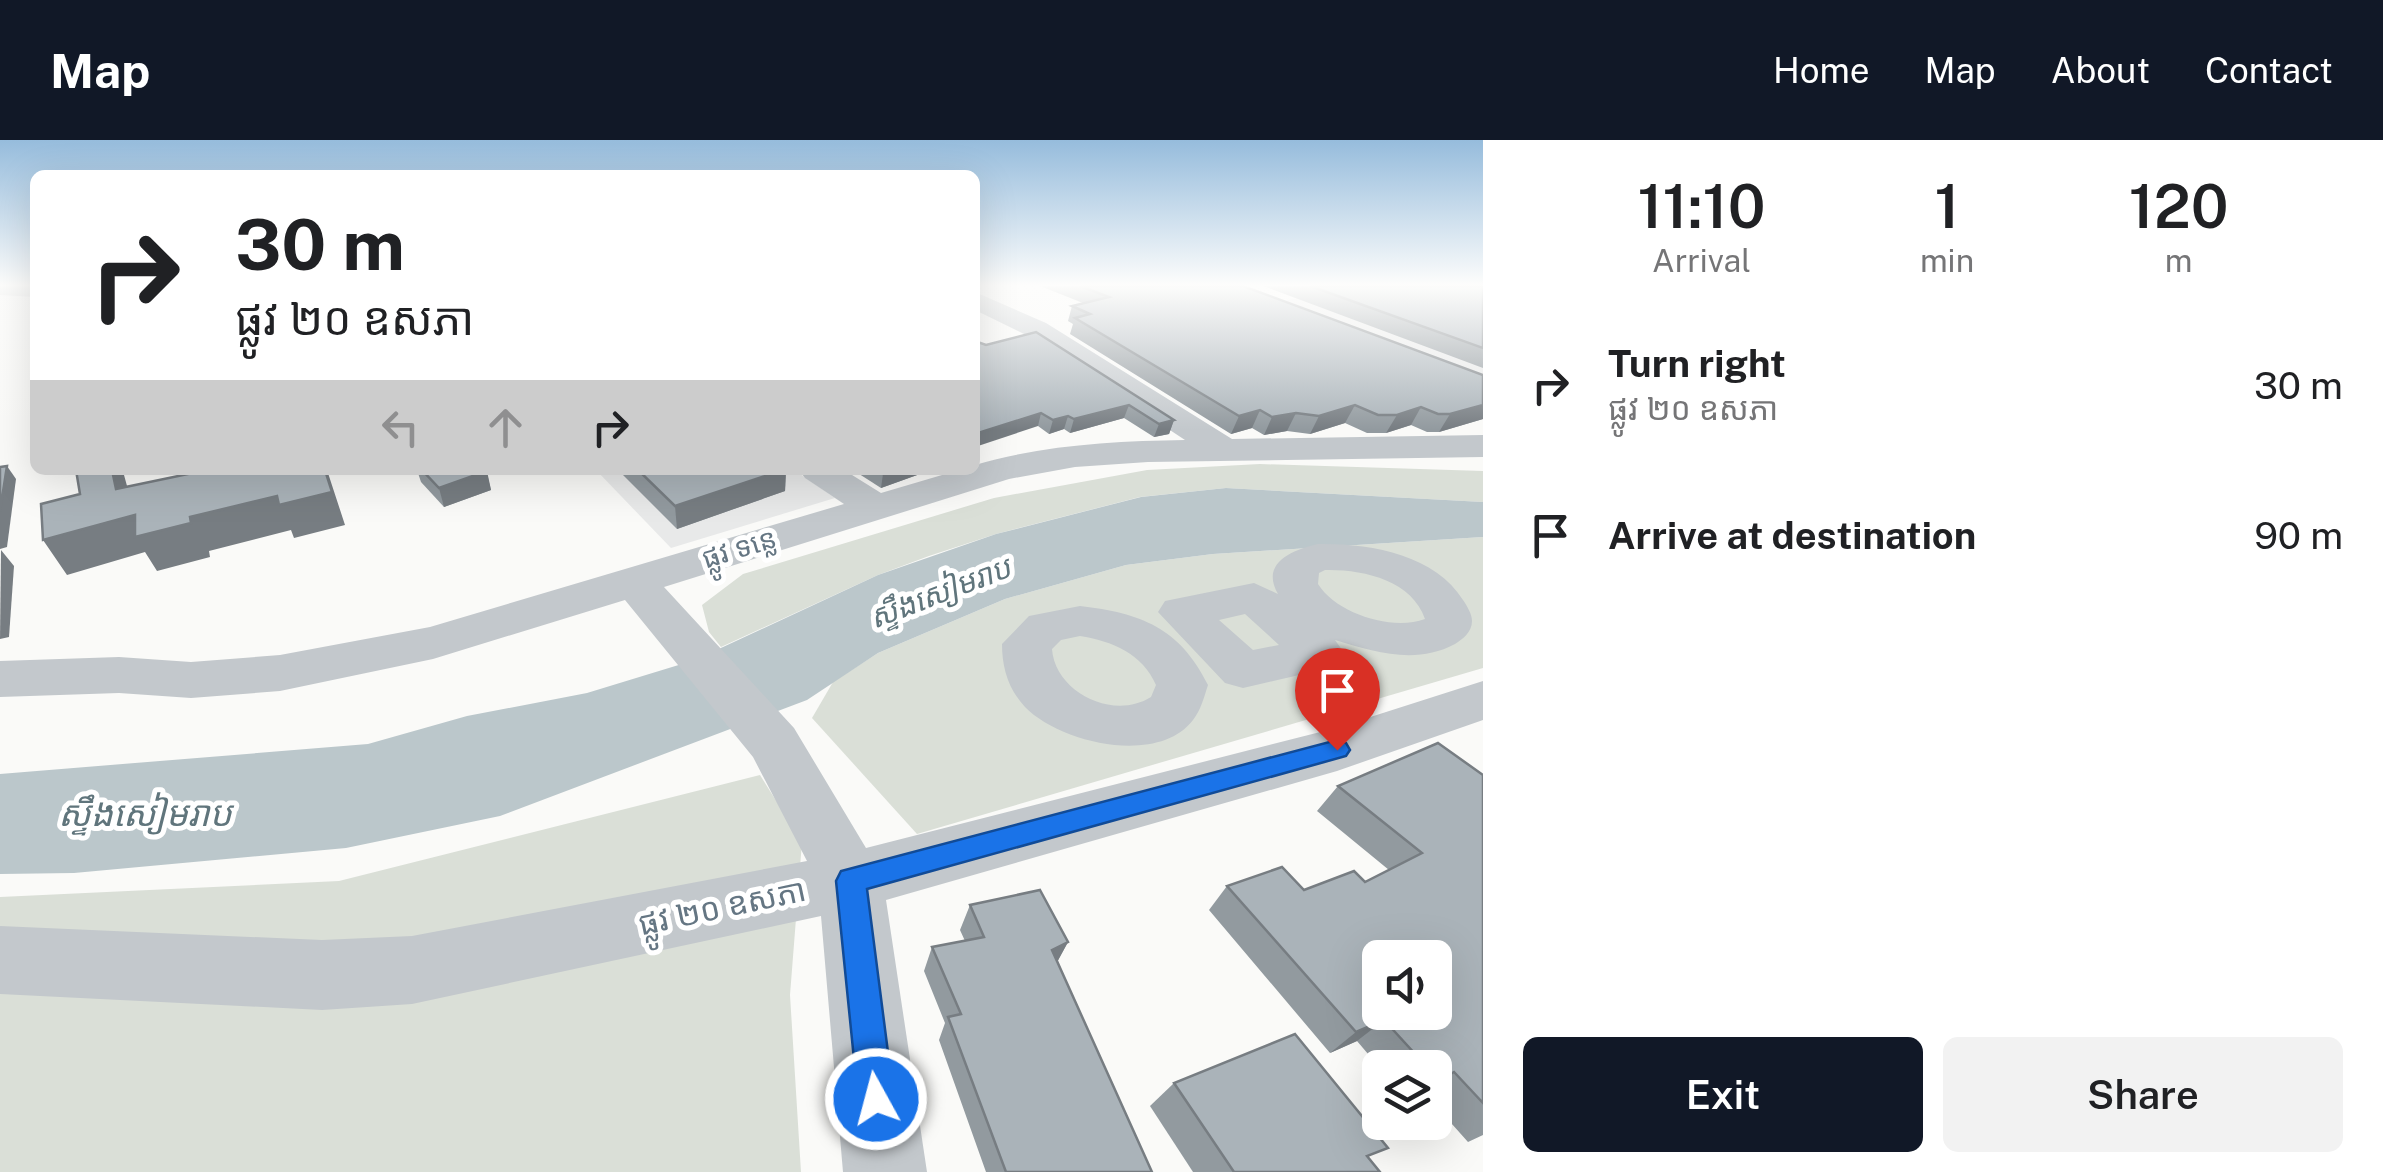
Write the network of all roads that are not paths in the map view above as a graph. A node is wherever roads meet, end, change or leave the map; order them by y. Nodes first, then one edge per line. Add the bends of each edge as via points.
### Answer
1 (1044, 334) edge
2 (1483, 446) edge
3 (1222, 448) junction
4 (826, 475) edge
5 (876, 506) junction
6 (634, 581) junction
7 (0, 679) edge
8 (1483, 700) edge
9 (851, 881) junction
10 (0, 960) edge
11 (885, 1172) edge

1 - 3 street
2 - 3 street, ផ្លូវ ទន្លេ
3 - 5 street, ផ្លូវ ទន្លេ via 1057,459
4 - 5 street
5 - 6 street, ផ្លូវ ទន្លេ
6 - 7 street, ផ្លូវ ទន្លេ via 433,643 280,673 192,680
6 - 9 street via 774,743
8 - 9 street, ផ្លូវ ២០ ឧសភា via 1337,750
9 - 10 street, ផ្លូវ ២០ ឧសភា via 412,970 322,975
9 - 11 street

